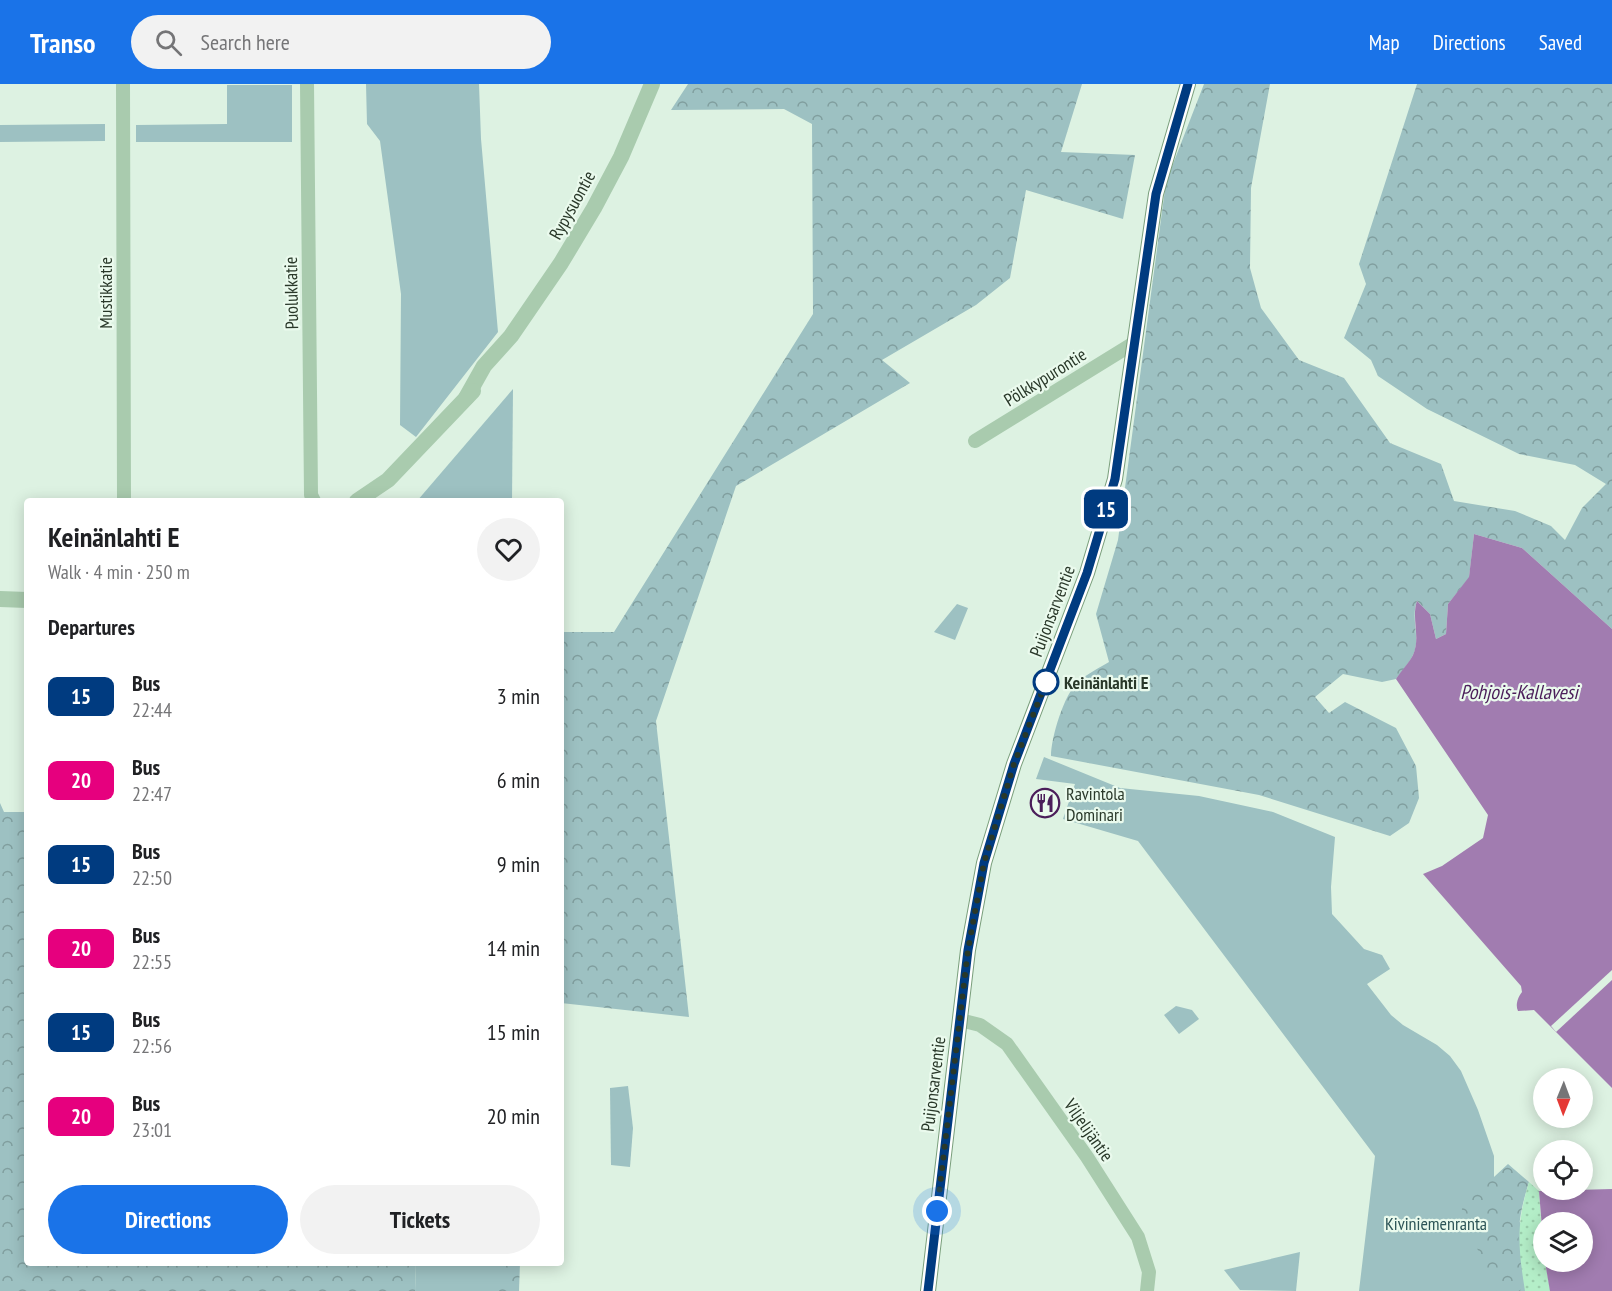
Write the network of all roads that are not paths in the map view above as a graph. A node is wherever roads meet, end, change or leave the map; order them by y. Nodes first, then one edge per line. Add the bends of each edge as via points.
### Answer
1 (123, 84) edge
2 (307, 84) edge
3 (652, 84) edge
4 (1188, 84) edge
5 (1134, 344) junction
6 (975, 441) dead end
7 (124, 498) edge
8 (312, 498) edge
9 (361, 498) edge
10 (0, 599) edge
11 (24, 600) edge
12 (960, 1020) junction
13 (928, 1291) edge
14 (1146, 1291) edge

1 - 7 street, Mustikkatie
2 - 8 street, Puolukkatie
3 - 9 street, Rypysuontie via 594,208 541,296 484,366 466,398 388,480
4 - 5 main road, Puijonsarventie via 1156,194
5 - 6 street, Pölkkypurontie
5 - 12 main road, Puijonsarventie via 1115,479 1087,573 1014,764 984,863
10 - 11 street
12 - 13 main road, Puijonsarventie
12 - 14 street, Viljelijäntie via 980,1025 1007,1044 1087,1157 1138,1237 1149,1272

